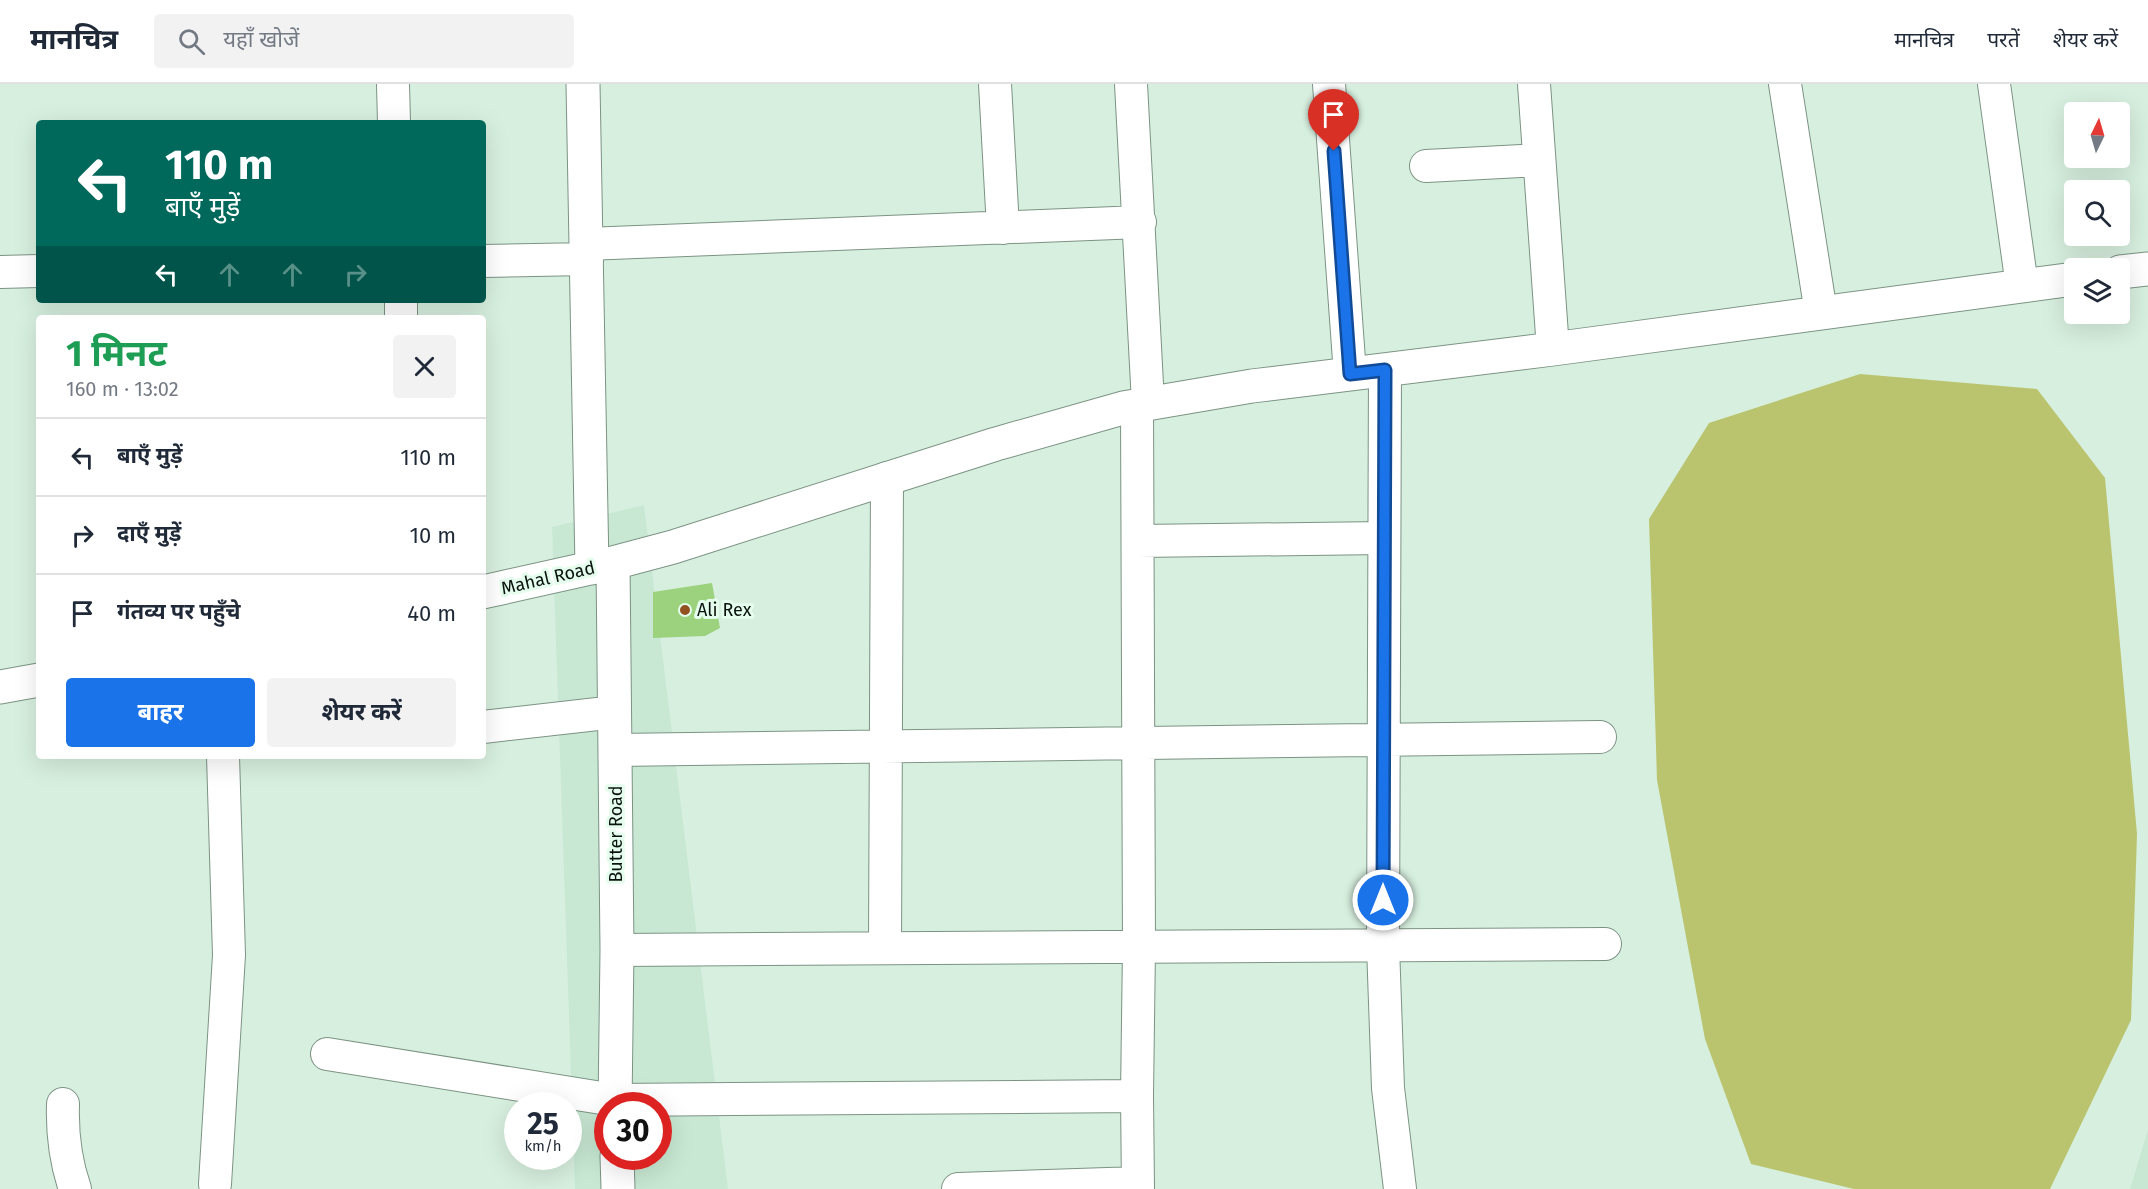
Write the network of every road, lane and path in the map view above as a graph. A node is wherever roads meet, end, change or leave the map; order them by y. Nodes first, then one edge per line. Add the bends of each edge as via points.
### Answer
1 (393, 84) edge
2 (583, 84) edge
3 (995, 84) edge
4 (1131, 84) edge
5 (1329, 84) edge
6 (1534, 84) edge
7 (1785, 84) edge
8 (1994, 84) edge
9 (394, 120) edge
10 (1539, 160) junction
11 (1426, 166) dead end
12 (1140, 222) junction
13 (1003, 228) junction
14 (586, 252) junction
15 (486, 261) edge
16 (2148, 269) edge
17 (36, 271) edge
18 (0, 272) edge
19 (2130, 272) edge
20 (2064, 280) edge
21 (2022, 285) junction
22 (1821, 313) junction
23 (1554, 349) junction
24 (1385, 370) junction
25 (1350, 374) junction
26 (1142, 404) junction
27 (887, 478) junction
28 (1384, 538) junction
29 (1138, 541) junction
30 (603, 566) junction
31 (486, 591) edge
32 (36, 681) edge
33 (0, 687) edge
34 (615, 712) junction
35 (486, 727) edge
36 (1600, 737) dead end
37 (1384, 738) junction
38 (1138, 742) junction
39 (886, 746) junction
40 (615, 750) junction
41 (223, 759) edge
42 (1605, 944) dead end
43 (1383, 946) junction
44 (1139, 947) junction
45 (885, 948) junction
46 (617, 950) junction
47 (327, 1054) dead end
48 (614, 1092) edge
49 (1137, 1096) junction
50 (594, 1100) edge
51 (672, 1102) edge
52 (63, 1104) dead end
53 (617, 1170) edge
54 (215, 1184) dead end
55 (1138, 1186) edge
56 (75, 1189) edge
57 (618, 1189) edge
58 (958, 1189) edge
59 (1400, 1189) edge

1 - 9 street
2 - 14 street, Butter Road
3 - 13 street
4 - 12 street
5 - 25 street
6 - 10 street
7 - 22 street
8 - 21 street
10 - 11 street
10 - 23 street
12 - 13 street
12 - 26 street
13 - 14 street
14 - 15 street
14 - 30 street, Butter Road
16 - 19 street
17 - 18 street
20 - 21 street, Mahal Road
21 - 22 street, Mahal Road
22 - 23 street, Mahal Road
23 - 24 street, Mahal Road
24 - 25 street, Mahal Road
24 - 28 street
25 - 26 street, Mahal Road
26 - 27 street, Mahal Road
26 - 29 street
27 - 30 street, Mahal Road
27 - 39 street
28 - 29 street
28 - 37 street
29 - 38 street
30 - 31 street, Mahal Road
30 - 34 street, Butter Road
32 - 33 street
34 - 35 street
34 - 40 street, Butter Road
36 - 37 street
37 - 38 street
37 - 43 street
38 - 39 street
38 - 44 street
39 - 40 street
39 - 45 street
40 - 46 street, Butter Road
41 - 54 street via 229,956
42 - 43 street
43 - 44 street
43 - 59 street via 1388,1088
44 - 45 street
44 - 49 street
45 - 46 street
46 - 48 street, Butter Road
47 - 50 street
49 - 51 street
49 - 55 street
52 - 56 street via 66,1164
53 - 57 street
55 - 58 street

